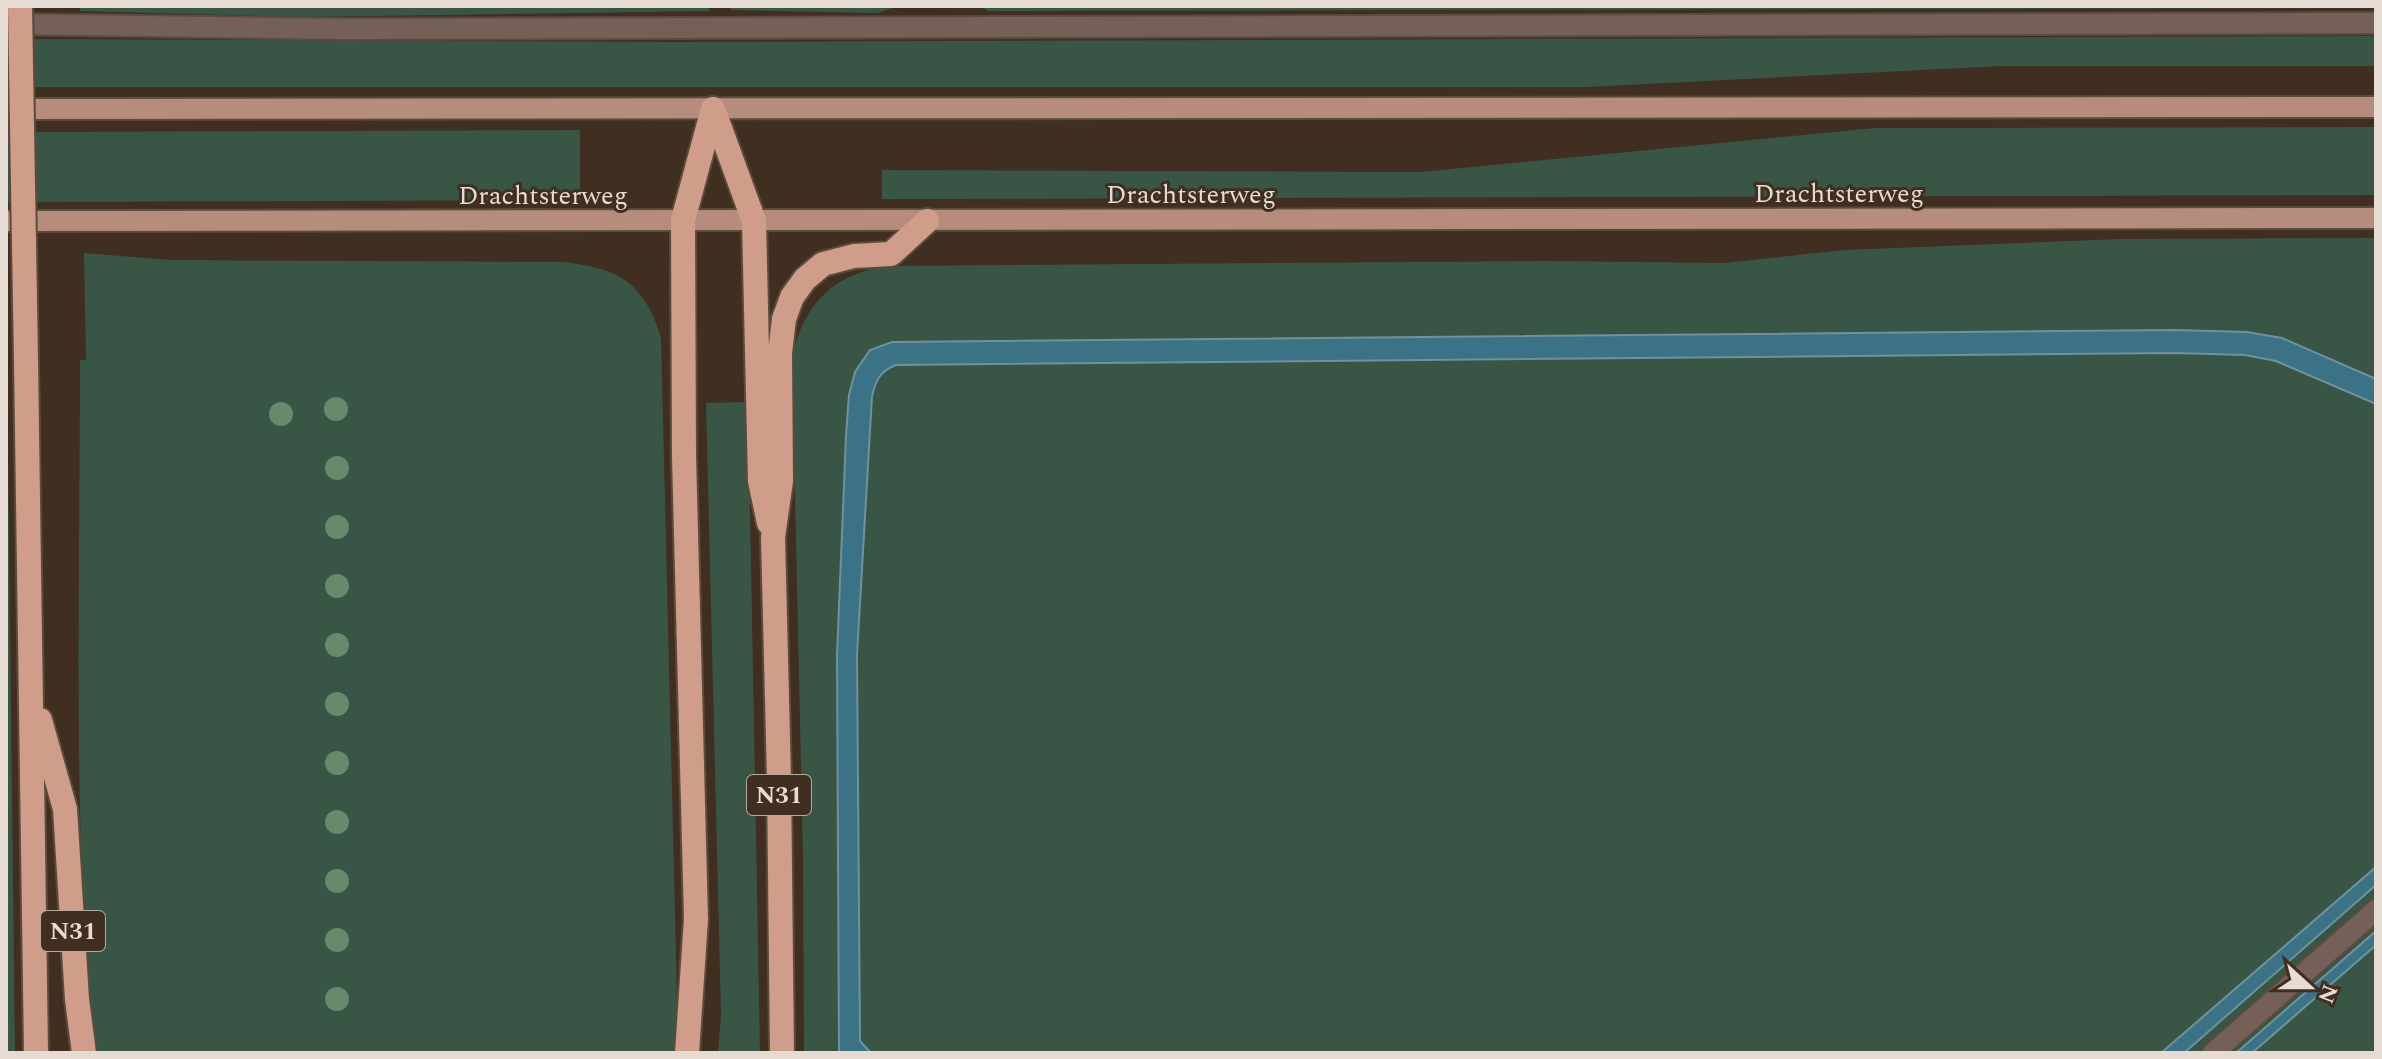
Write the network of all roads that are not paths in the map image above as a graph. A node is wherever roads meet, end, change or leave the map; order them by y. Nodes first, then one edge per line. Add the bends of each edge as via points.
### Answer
1 (20, 6) edge
2 (953, 16) edge
3 (2376, 23) edge
4 (6, 24) edge
5 (2376, 107) edge
6 (6, 109) edge
7 (713, 109) junction
8 (2376, 218) edge
9 (683, 220) junction
10 (6, 221) edge
11 (754, 221) junction
12 (927, 221) junction
13 (773, 537) junction
14 (31, 686) junction
15 (2376, 910) edge
16 (36, 1053) edge
17 (84, 1053) edge
18 (687, 1053) edge
19 (782, 1053) edge
20 (2213, 1053) edge

1 - 14 highway, N31, bridge
2 - 3 street
2 - 4 street via 342,29
5 - 7 main road
6 - 7 main road
7 - 9 highway
7 - 11 highway
8 - 12 main road, Drachtsterweg
9 - 10 main road, Drachtsterweg
9 - 11 main road, Drachtsterweg
9 - 18 highway via 696,919
11 - 12 main road, Drachtsterweg
11 - 13 highway, N31 via 760,481
12 - 13 highway, N31 via 891,254 823,264 792,297 780,353 781,481
13 - 19 highway, N31
14 - 16 highway, N31
14 - 17 highway, N31 via 65,809
15 - 20 street

